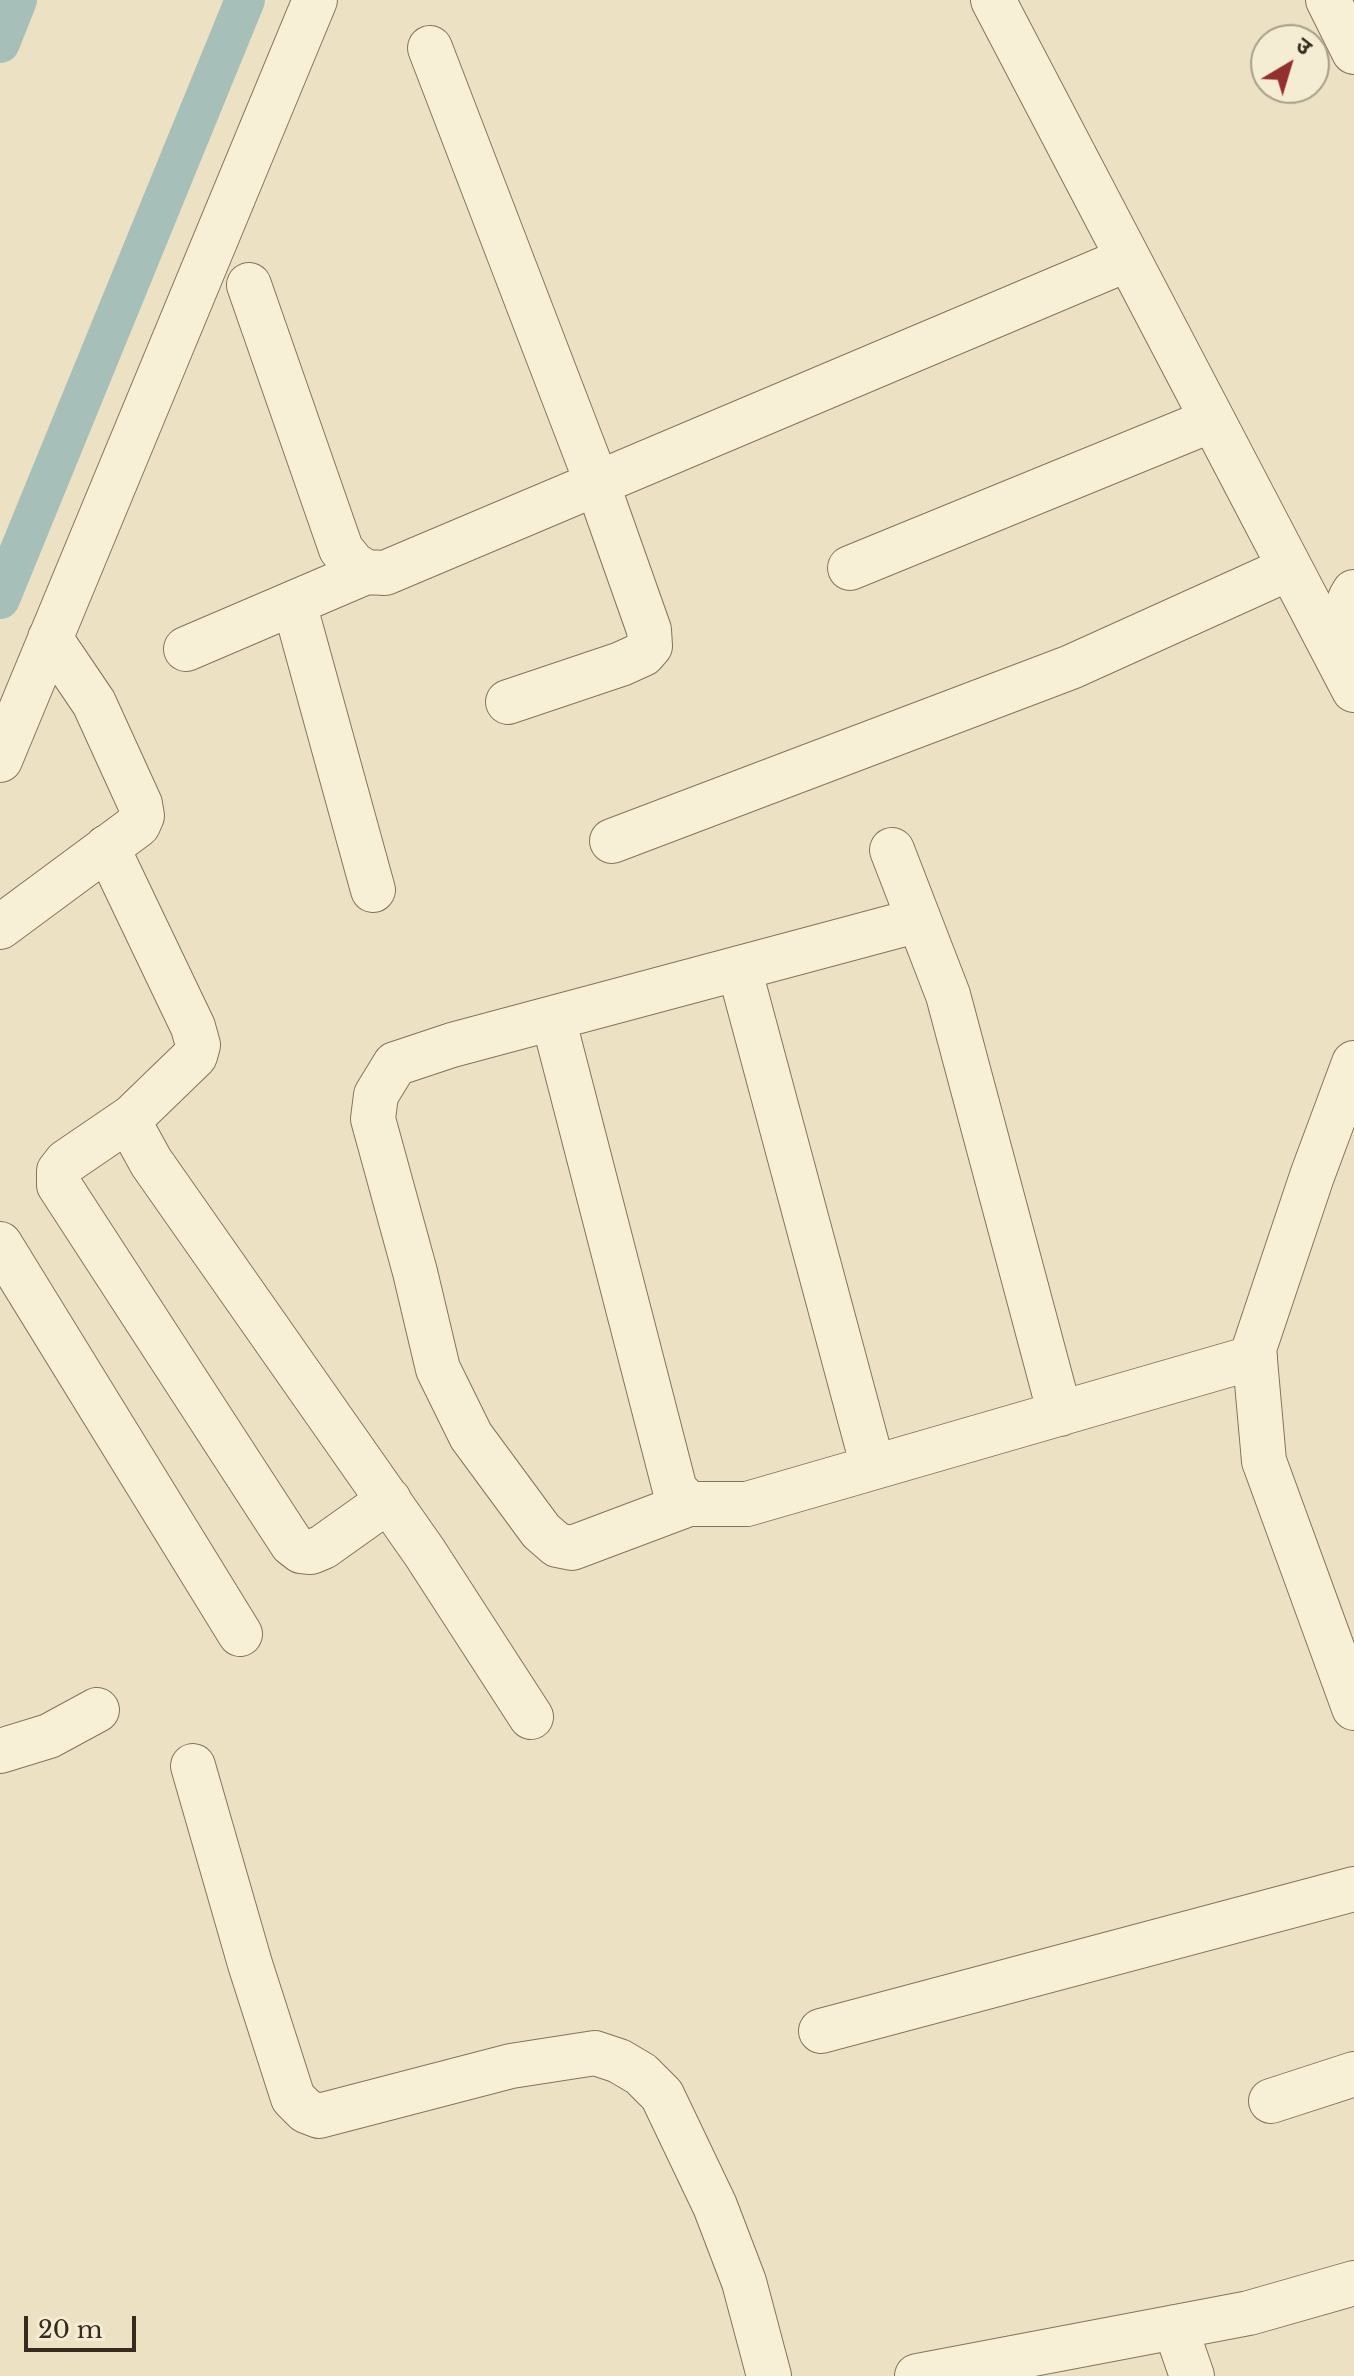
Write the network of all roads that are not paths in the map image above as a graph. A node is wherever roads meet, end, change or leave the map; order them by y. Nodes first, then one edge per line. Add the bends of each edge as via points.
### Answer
1 (315, 0) edge
2 (993, 0) edge
3 (1328, 0) edge
4 (430, 48) dead end
5 (1354, 52) edge
6 (1128, 259) junction
7 (249, 285) dead end
8 (1212, 420) junction
9 (597, 483) junction
10 (850, 568) dead end
11 (1290, 568) junction
12 (366, 572) junction
13 (1354, 592) edge
14 (294, 603) junction
15 (50, 638) junction
16 (186, 649) dead end
17 (1354, 663) edge
18 (1354, 690) edge
19 (508, 702) dead end
20 (0, 760) edge
21 (612, 841) dead end
22 (107, 847) junction
23 (892, 850) dead end
24 (373, 890) dead end
25 (919, 920) junction
26 (0, 927) edge
27 (739, 968) junction
28 (553, 1018) junction
29 (1354, 1063) edge
30 (132, 1117) junction
31 (0, 1244) edge
32 (1255, 1357) junction
33 (1060, 1414) junction
34 (873, 1467) junction
35 (389, 1500) junction
36 (689, 1504) junction
37 (240, 1634) dead end
38 (1354, 1708) edge
39 (97, 1710) dead end
40 (531, 1717) dead end
41 (0, 1751) edge
42 (193, 1766) dead end
43 (1354, 1889) edge
44 (821, 2031) dead end
45 (1354, 2074) edge
46 (1271, 2101) dead end
47 (1354, 2283) edge
48 (1175, 2327) junction
49 (769, 2376) edge
50 (917, 2376) edge
51 (1192, 2376) edge

1 - 15 street
2 - 6 street
3 - 5 street
4 - 9 street
6 - 8 street
6 - 9 street
7 - 12 street via 341,549
8 - 10 street
8 - 11 street
9 - 12 street via 385,573
9 - 19 street via 650,646 621,664
11 - 18 street
11 - 21 street via 1071,667
12 - 14 street
13 - 17 street
14 - 16 street
14 - 24 street
15 - 20 street
15 - 22 street via 94,703 140,804 138,825
22 - 26 street
22 - 30 street via 198,1045 195,1056
23 - 25 street
25 - 27 street
25 - 33 street via 948,995
27 - 28 street
27 - 34 street
28 - 36 street via 675,1490
28 - 36 street via 395,1064 376,1095 373,1119 438,1369 471,1436 557,1545 582,1545
29 - 32 street
30 - 35 street via 151,1162
30 - 35 street via 66,1162 59,1171 59,1185 292,1544 311,1552 323,1547
31 - 37 street
32 - 33 street
32 - 38 street via 1264,1461
33 - 34 street
34 - 36 street via 747,1504
35 - 40 street
39 - 41 street via 49,1736
42 - 49 street via 293,2098 319,2116 511,2066 595,2053 619,2061 662,2095 715,2206 744,2282
43 - 44 street
45 - 46 street
47 - 48 street via 1249,2313
48 - 50 street
48 - 51 street

